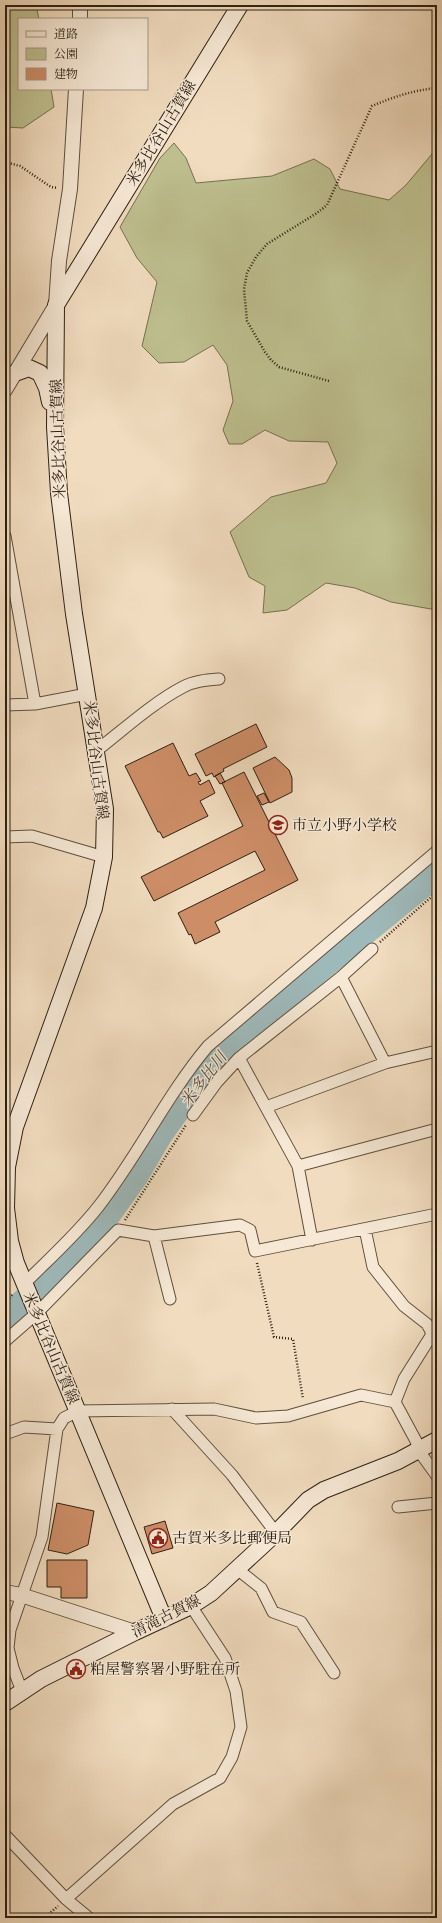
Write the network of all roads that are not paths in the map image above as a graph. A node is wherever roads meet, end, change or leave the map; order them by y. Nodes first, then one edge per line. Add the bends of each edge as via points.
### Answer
1 (80, 5) edge
2 (240, 5) edge
3 (80, 18) edge
4 (76, 90) edge
5 (56, 305) junction
6 (16, 373) junction
7 (5, 390) edge
8 (55, 427) junction
9 (5, 536) edge
10 (219, 679) dead end
11 (87, 694) junction
12 (35, 704) junction
13 (5, 705) edge
14 (96, 751) junction
15 (5, 837) edge
16 (437, 851) edge
17 (104, 857) junction
18 (372, 949) road end
19 (341, 977) junction
20 (437, 1051) edge
21 (239, 1058) junction
22 (385, 1063) junction
23 (266, 1107) junction
24 (193, 1115) road end
25 (437, 1129) edge
26 (298, 1166) junction
27 (437, 1214) edge
28 (365, 1229) junction
29 (154, 1236) junction
30 (312, 1240) junction
31 (8, 1241) edge
32 (24, 1284) junction
33 (170, 1299) dead end
34 (36, 1310) junction
35 (5, 1341) edge
36 (395, 1402) junction
37 (172, 1409) junction
38 (78, 1411) junction
39 (57, 1429) junction
40 (5, 1434) edge
41 (437, 1440) edge
42 (419, 1451) junction
43 (437, 1476) edge
44 (437, 1503) edge
45 (398, 1507) dead end
46 (276, 1533) junction
47 (237, 1570) junction
48 (5, 1592) edge
49 (22, 1595) junction
50 (191, 1606) junction
51 (164, 1619) junction
52 (135, 1632) junction
53 (334, 1673) dead end
54 (22, 1691) junction
55 (5, 1703) edge
56 (5, 1835) edge
57 (66, 1899) junction
58 (89, 1918) edge

1 - 3 street
2 - 5 main road, 米多比谷山古賀線
4 - 5 street via 70,189 59,261
5 - 6 street
5 - 8 main road, 米多比谷山古賀線
6 - 7 street
6 - 8 main road via 29,368 40,373 47,388
8 - 11 main road, 米多比谷山古賀線 via 61,508
9 - 12 street
10 - 14 street via 202,680 184,686
11 - 12 street
11 - 14 main road, 米多比谷山古賀線
12 - 13 street
14 - 17 main road, 米多比谷山古賀線 via 105,809
15 - 17 street via 32,836
16 - 32 street via 208,1046 187,1071 98,1207
17 - 31 main road, 米多比谷山古賀線 via 94,908 15,1127 7,1167
18 - 19 street
19 - 21 street
19 - 22 street
20 - 22 street
21 - 23 street
21 - 24 street
22 - 23 street
23 - 26 street
25 - 26 street
26 - 30 street
27 - 28 street
28 - 30 street
28 - 36 street via 373,1268 404,1306 427,1324 431,1331 431,1336 404,1380
29 - 30 street via 240,1225 250,1230 255,1251
29 - 33 street
29 - 34 street via 118,1230
31 - 32 main road, 米多比谷山古賀線
32 - 34 main road, 米多比谷山古賀線
34 - 35 street
34 - 38 main road, 米多比谷山古賀線
36 - 37 street via 361,1395 288,1416 256,1418 214,1409
36 - 42 street
37 - 38 street
37 - 46 street via 232,1475
38 - 39 street via 64,1418
38 - 51 main road, 米多比谷山古賀線
39 - 40 street via 24,1427
39 - 49 street via 42,1537
41 - 42 main road, 清滝古賀線
42 - 43 street
42 - 46 main road, 清滝古賀線 via 324,1490 308,1500
44 - 45 street
46 - 47 main road, 清滝古賀線
47 - 50 main road, 清滝古賀線 via 211,1593
47 - 53 street via 261,1588 273,1612 301,1622
48 - 49 street
49 - 52 street
49 - 54 street via 10,1630 8,1648
50 - 51 main road, 清滝古賀線
50 - 57 street via 225,1658 236,1691 241,1727 232,1757 220,1778 173,1804
51 - 52 main road, 清滝古賀線
52 - 54 main road, 清滝古賀線
54 - 55 main road, 清滝古賀線
56 - 57 street
57 - 58 street

